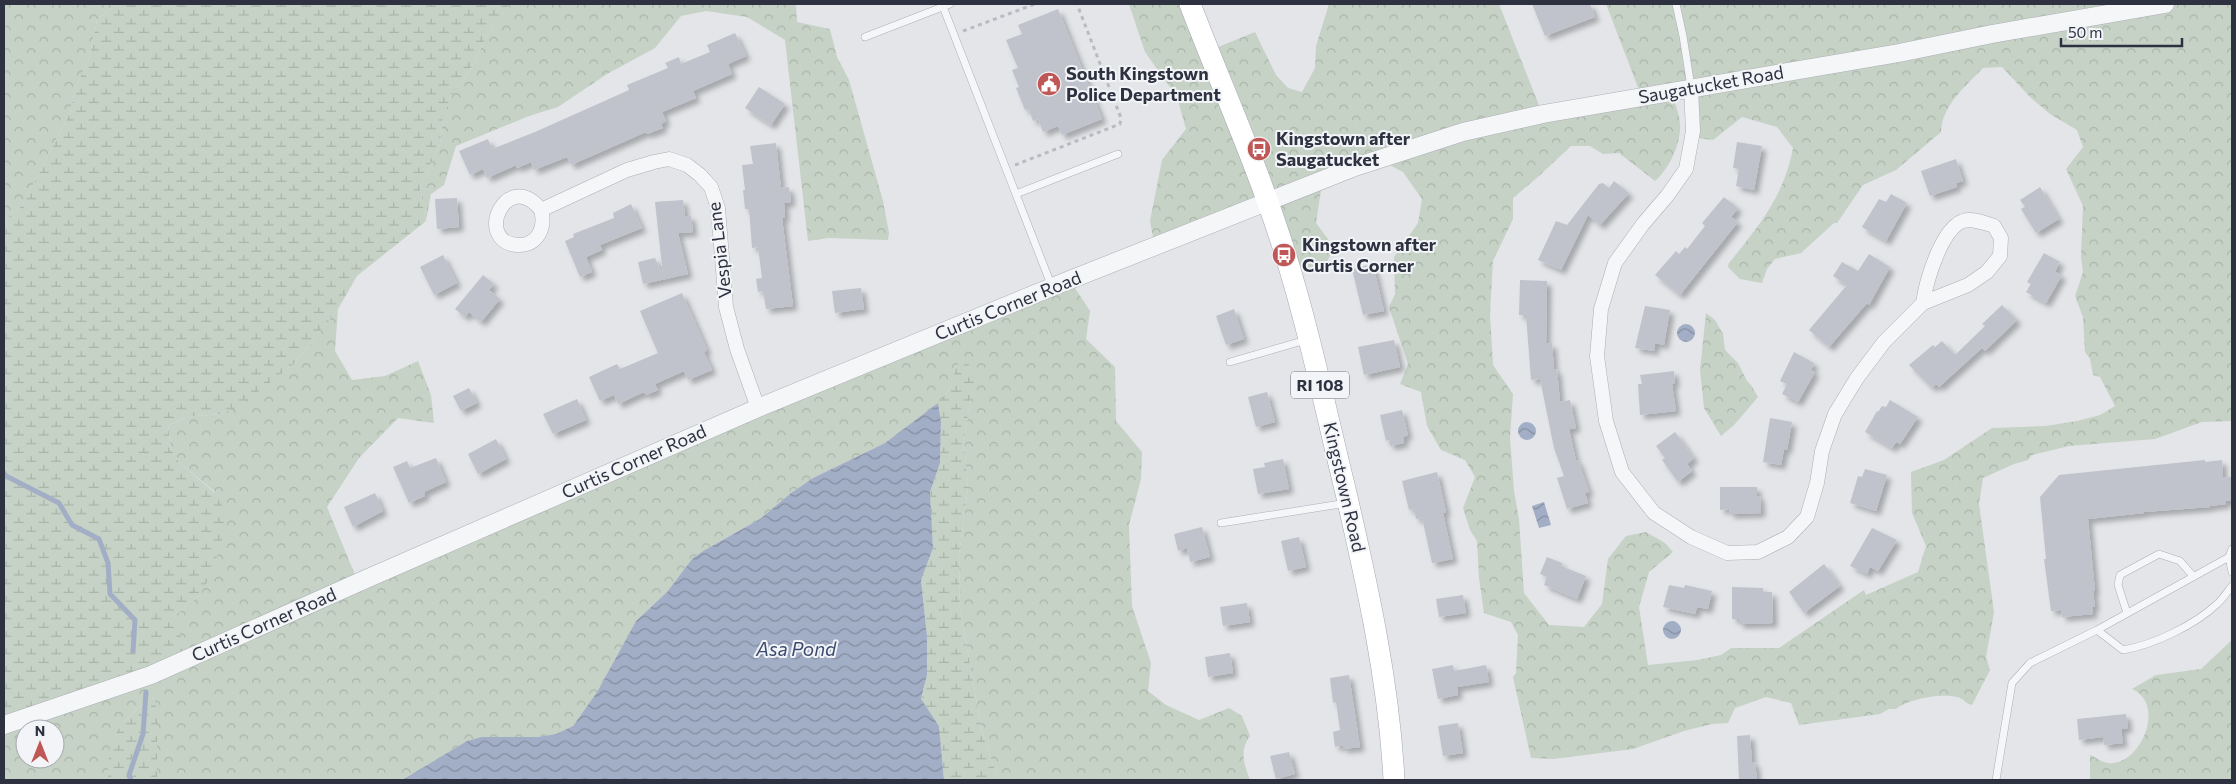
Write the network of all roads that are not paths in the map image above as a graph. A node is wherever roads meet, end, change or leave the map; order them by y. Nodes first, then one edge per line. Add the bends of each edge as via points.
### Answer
1 (1190, 4) edge
2 (1676, 4) edge
3 (2165, 4) edge
4 (945, 5) edge
5 (865, 36) dead end
6 (1691, 88) junction
7 (1118, 154) dead end
8 (1016, 194) junction
9 (1267, 203) junction
10 (541, 210) dead end
11 (1052, 287) junction
12 (1923, 303) junction
13 (1308, 340) junction
14 (1230, 362) dead end
15 (758, 408) junction
16 (1348, 503) junction
17 (1221, 523) dead end
18 (2232, 549) edge
19 (2228, 557) junction
20 (2232, 572) edge
21 (2193, 576) junction
22 (2232, 586) edge
23 (2127, 613) junction
24 (2097, 630) junction
25 (4, 725) edge
26 (1394, 780) edge
27 (1996, 780) edge

1 - 9 main road, Kingstown Road / RI 108
2 - 6 lane
3 - 6 street, Saugatucket Road
4 - 5 lane
4 - 8 lane via 953,35
6 - 9 street, Saugatucket Road via 1543,114 1463,132 1355,167
6 - 12 street via 1693,130 1686,169 1616,263 1601,309 1597,356 1606,421 1622,472 1654,513 1691,537 1726,553 1758,552 1788,537 1807,518 1818,483 1822,451 1835,414 1884,342
7 - 8 lane
8 - 11 lane
9 - 11 street, Curtis Corner Road
9 - 13 main road, Kingstown Road / RI 108 via 1284,250
10 - 15 street, Vespia Lane via 627,170 654,162 669,159 687,165 700,175 711,188 718,208 726,308
11 - 15 street, Curtis Corner Road
12 - 12 street via 1968,285 1986,272 2000,256 2001,238 1994,226 1980,221 1963,221 1951,230 1925,285
13 - 14 lane
13 - 16 main road, Kingstown Road / RI 108
15 - 25 street, Curtis Corner Road via 151,675
16 - 17 lane
16 - 26 main road, Kingstown Road / RI 108 via 1381,657
18 - 19 lane
19 - 20 lane
19 - 21 lane
21 - 23 lane
21 - 23 lane via 2180,561 2159,554 2120,575 2118,585
22 - 24 lane via 2217,604 2179,630 2140,647 2123,650
23 - 24 lane
24 - 27 lane via 2030,663 2012,683

